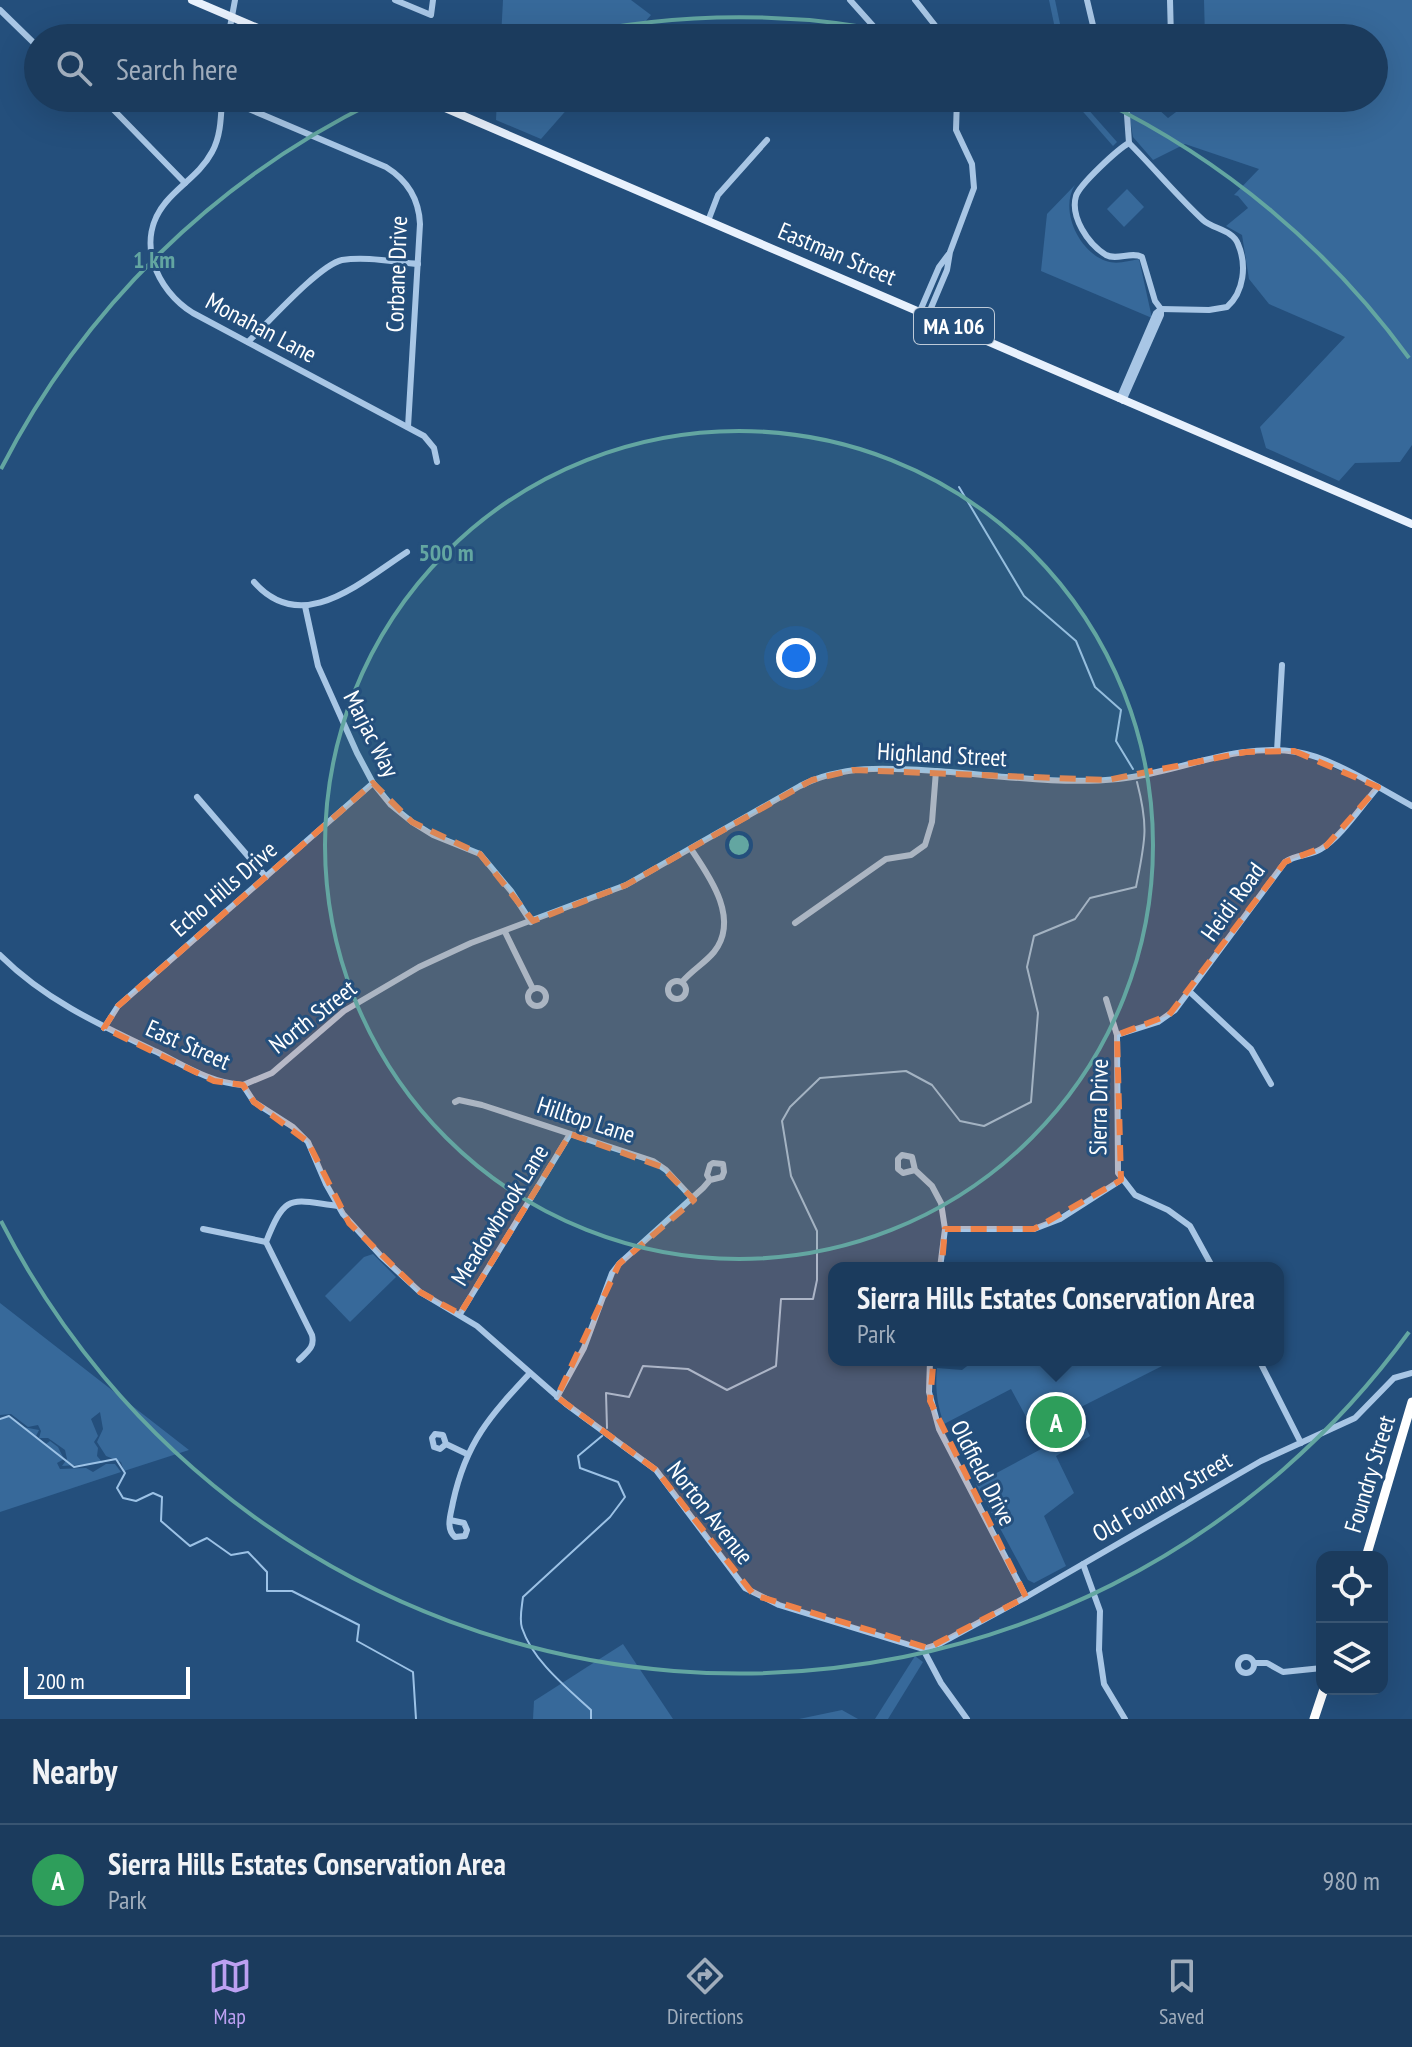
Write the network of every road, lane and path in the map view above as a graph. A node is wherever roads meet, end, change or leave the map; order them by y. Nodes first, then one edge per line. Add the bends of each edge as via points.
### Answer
1 (192, 0) edge
2 (235, 0) edge
3 (395, 0) edge
4 (433, 0) edge
5 (850, 0) edge
6 (915, 0) edge
7 (1087, 0) edge
8 (1170, 0) edge
9 (0, 10) edge
10 (231, 17) junction
11 (230, 24) edge
12 (248, 24) edge
13 (871, 24) edge
14 (934, 24) edge
15 (1093, 24) edge
16 (1171, 24) edge
17 (24, 33) edge
18 (116, 112) edge
19 (221, 112) edge
20 (256, 112) edge
21 (455, 112) edge
22 (957, 112) edge
23 (1127, 112) edge
24 (767, 140) dead end
25 (1129, 143) junction
26 (185, 183) junction
27 (708, 221) junction
28 (418, 264) junction
29 (1161, 309) junction
30 (924, 313) junction
31 (248, 342) junction
32 (1121, 400) junction
33 (408, 427) junction
34 (437, 462) dead end
35 (1412, 524) edge
36 (407, 552) dead end
37 (254, 582) dead end
38 (305, 606) junction
39 (1282, 665) dead end
40 (1277, 751) junction
41 (936, 771) junction
42 (373, 783) junction
43 (1378, 787) junction
44 (197, 797) dead end
45 (1412, 806) edge
46 (691, 849) junction
47 (266, 877) junction
48 (531, 922) junction
49 (795, 923) dead end
50 (505, 932) junction
51 (448, 953) joint
52 (0, 955) edge
53 (682, 982) dead end
54 (533, 989) dead end
55 (1190, 992) junction
56 (1106, 999) dead end
57 (104, 1028) junction
58 (1117, 1035) junction
59 (1271, 1084) dead end
60 (243, 1085) junction
61 (455, 1102) dead end
62 (570, 1134) junction
63 (915, 1170) dead end
64 (710, 1180) dead end
65 (1121, 1180) junction
66 (692, 1198) junction
67 (338, 1206) junction
68 (203, 1229) dead end
69 (945, 1229) junction
70 (266, 1242) junction
71 (941, 1262) edge
72 (1210, 1262) edge
73 (428, 1297) joint
74 (460, 1314) junction
75 (299, 1360) dead end
76 (930, 1366) edge
77 (1262, 1366) edge
78 (530, 1373) junction
79 (1412, 1373) edge
80 (557, 1397) junction
81 (1412, 1402) edge
82 (1301, 1443) junction
83 (446, 1444) dead end
84 (467, 1454) junction
85 (450, 1520) dead end
86 (1368, 1551) edge
87 (1083, 1564) junction
88 (1026, 1597) junction
89 (923, 1649) junction
90 (1254, 1663) dead end
91 (1316, 1669) edge
92 (1322, 1695) edge
93 (967, 1719) edge
94 (1125, 1719) edge
95 (1314, 1719) edge

1 - 10 main road
2 - 10 street
3 - 4 street via 431,15
5 - 13 street
6 - 14 street
7 - 15 street
8 - 16 street
9 - 17 street
10 - 11 street
10 - 12 main road
18 - 26 street
19 - 26 street, Monahan Lane via 216,143
20 - 28 street, Corbane Drive via 399,176 420,216
21 - 27 main road, Eastman Street / MA 106
22 - 30 street via 956,130 975,182
23 - 25 street
24 - 27 street via 718,195
25 - 29 street via 1079,191 1076,207 1080,226 1102,252 1142,257
25 - 29 street via 1205,222 1234,237 1239,246 1243,280 1227,307
26 - 31 street, Monahan Lane via 153,224 150,252 156,272 176,301
27 - 30 main road, Eastman Street / MA 106
28 - 31 street via 337,262
28 - 33 street, Corbane Drive
29 - 32 street
30 - 32 main road, Eastman Street / MA 106
31 - 33 street, Monahan Lane
32 - 35 main road, Eastman Street / MA 106
33 - 34 street, Monahan Lane via 432,444
36 - 38 street via 336,597
37 - 38 street via 273,599
38 - 42 street, Marjac Way via 318,666
39 - 40 street
40 - 41 street, Highland Street via 1246,752 1119,779
40 - 43 street, Highland Street via 1317,757
41 - 46 street, Highland Street via 874,768 824,776
41 - 49 street via 925,845 911,855 886,859
42 - 47 street, Echo Hills Drive
42 - 48 street, Marjac Way via 403,816 480,854
43 - 45 street, Highland Street
43 - 55 street, Heidi Road via 1326,846 1285,862
44 - 47 street
46 - 48 street, Highland Street via 626,885
46 - 53 street via 710,877 724,920 716,949
47 - 57 street, Echo Hills Drive via 118,1006
48 - 50 street, Highland Street
50 - 51 street, Highland Street
50 - 54 street
51 - 60 street, North Street via 368,995 272,1073
52 - 57 street, East Street via 51,998
55 - 58 street, Heidi Road via 1158,1022
55 - 59 street via 1251,1049
56 - 58 street, Sierra Drive
57 - 60 street, East Street via 214,1081
58 - 65 street, Sierra Drive via 1116,1159
60 - 67 street, East Street via 254,1102 308,1142
61 - 62 street, Hilltop Lane via 482,1105
62 - 66 street, Hilltop Lane via 653,1161
62 - 74 street, Meadowbrook Lane
63 - 69 street via 936,1192
64 - 66 street
65 - 69 street via 1060,1219 1034,1229
65 - 72 street, Sierra Drive via 1140,1199 1190,1226
66 - 80 street via 612,1273 589,1339
67 - 70 street via 288,1203
67 - 73 street, East Street via 381,1256
68 - 70 street
69 - 71 street
70 - 75 street via 314,1342
73 - 74 street, Norton Avenue
74 - 78 street, Norton Avenue
76 - 88 street, Oldfield Drive via 929,1392 943,1438
77 - 82 street
78 - 80 street, Norton Avenue
78 - 84 street via 487,1421
79 - 82 street, Old Foundry Street via 1394,1378 1355,1418
80 - 89 street, Norton Avenue via 656,1470 754,1595
81 - 86 highway, Foundry Street
82 - 87 street, Old Foundry Street
83 - 84 street
84 - 85 street
87 - 88 street, Old Foundry Street
87 - 94 street via 1100,1611 1104,1684
88 - 89 street, Old Foundry Street
89 - 93 street
90 - 91 street via 1283,1672
92 - 95 highway

